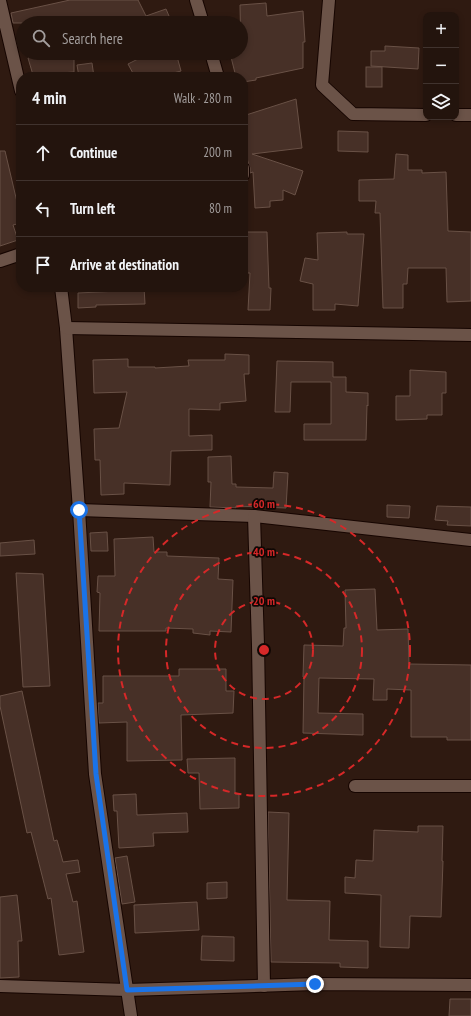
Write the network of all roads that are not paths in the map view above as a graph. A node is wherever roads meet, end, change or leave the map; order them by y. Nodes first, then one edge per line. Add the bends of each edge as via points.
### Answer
1 (196, 0) edge
2 (329, 0) edge
3 (0, 2) edge
4 (201, 16) edge
5 (213, 60) edge
6 (17, 72) edge
7 (217, 72) edge
8 (423, 115) edge
9 (459, 115) edge
10 (471, 115) edge
11 (16, 256) edge
12 (0, 261) edge
13 (62, 292) edge
14 (66, 328) junction
15 (471, 336) edge
16 (79, 510) junction
17 (254, 516) junction
18 (471, 540) edge
19 (355, 786) dead end
20 (471, 786) edge
21 (471, 985) edge
22 (0, 986) edge
23 (264, 986) junction
24 (127, 990) junction
25 (130, 1016) edge

1 - 4 street
2 - 8 street via 322,85 352,114
3 - 6 street
5 - 7 street
9 - 10 street
11 - 12 street
13 - 14 street
14 - 15 street
14 - 16 street
16 - 17 street
16 - 24 street via 96,774
17 - 18 street
17 - 23 street
19 - 20 street
21 - 23 street
22 - 24 street
23 - 24 street
24 - 25 street

